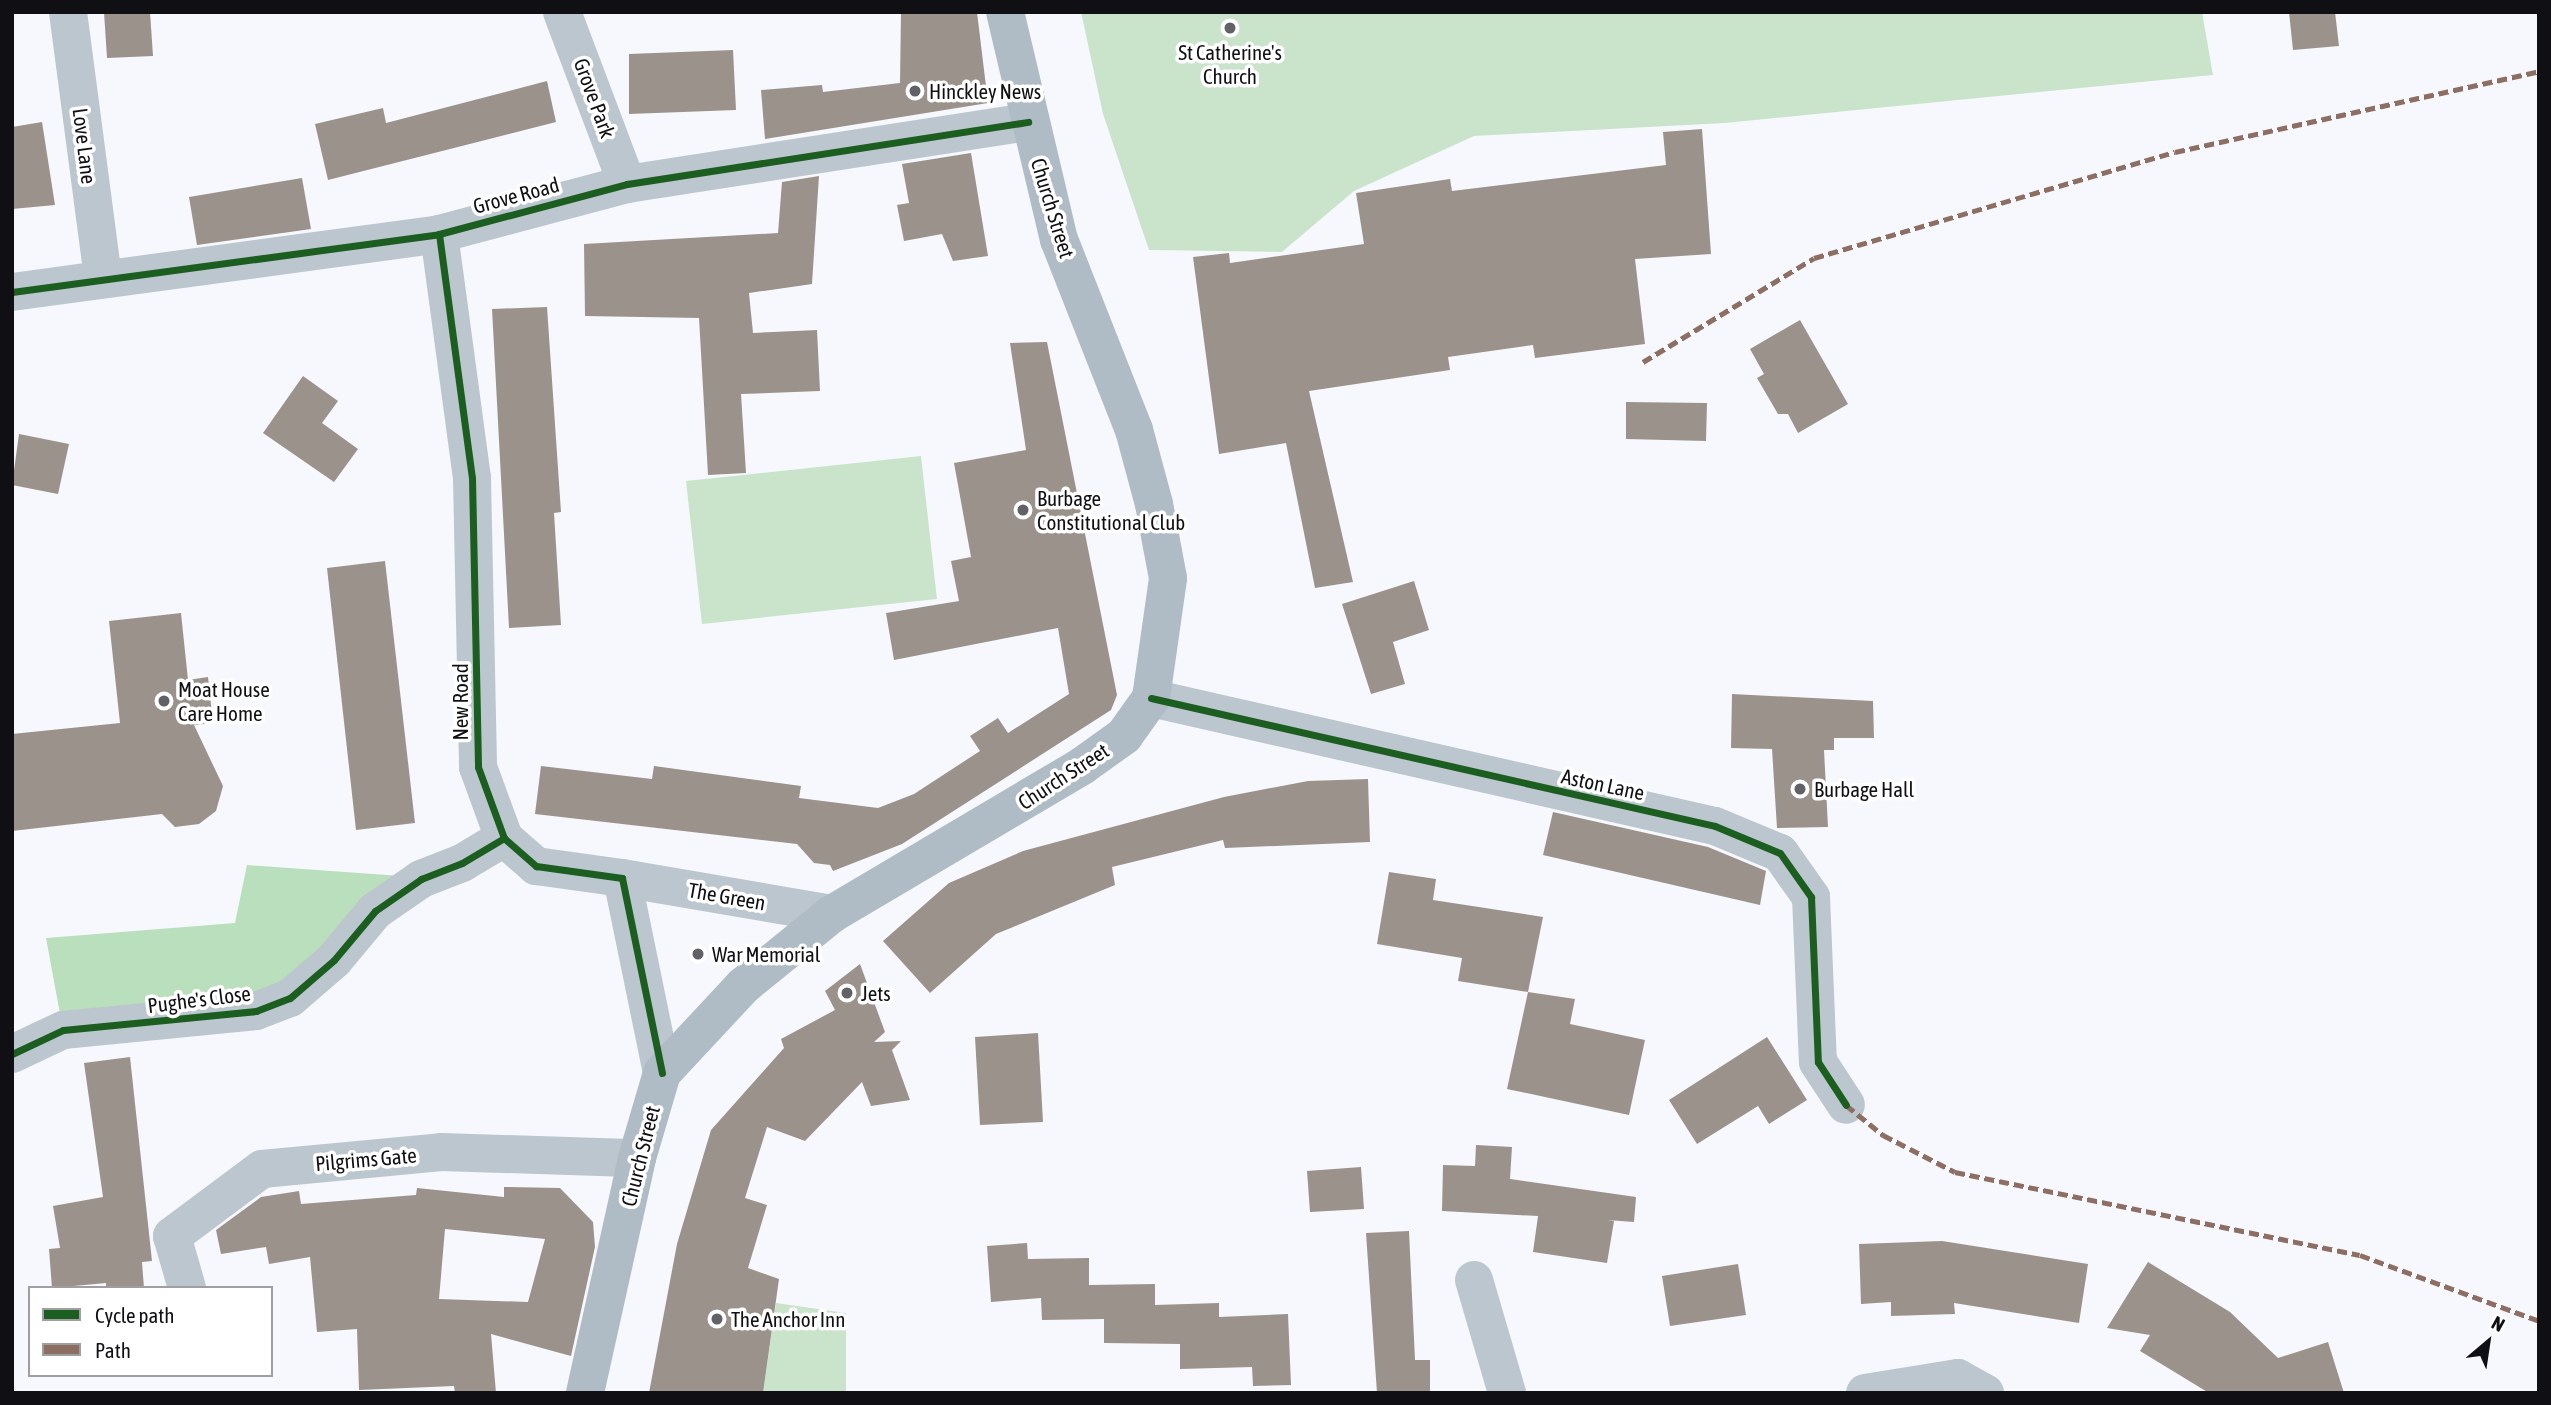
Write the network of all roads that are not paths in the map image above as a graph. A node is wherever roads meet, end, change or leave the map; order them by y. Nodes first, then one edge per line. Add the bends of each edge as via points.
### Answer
1 (68, 12) edge
2 (562, 12) edge
3 (1004, 12) edge
4 (1028, 122) junction
5 (626, 184) junction
6 (439, 234) junction
7 (103, 279) junction
8 (12, 292) edge
9 (1151, 698) junction
10 (504, 838) junction
11 (622, 878) junction
12 (832, 914) junction
13 (12, 1054) edge
14 (662, 1073) junction
15 (1846, 1105) dead end
16 (637, 1158) junction
17 (1474, 1280) dead end
18 (186, 1286) edge
19 (585, 1393) edge
20 (1507, 1393) edge
21 (1865, 1393) edge
22 (1985, 1393) edge

1 - 7 street, Love Lane
2 - 5 street, Grove Park
3 - 4 main road, Church Street
4 - 5 street, Grove Road
4 - 9 main road, Church Street via 1059,240 1134,430 1154,504 1168,578
5 - 6 street, Grove Road
6 - 7 street, Grove Road
6 - 10 street, New Road via 472,478 478,767
7 - 8 street, Grove Road
9 - 12 main road, Church Street via 1124,736 1082,766
9 - 15 street, Aston Lane via 1715,826 1780,853 1811,897 1818,1062
10 - 11 street, New Road via 536,866
10 - 13 street, Pughe's Close via 462,863 421,878 375,911 334,960 290,998 256,1012 63,1030
11 - 12 street, The Green
11 - 14 street
12 - 14 main road, Church Street via 743,986
14 - 16 main road, Church Street
16 - 18 street, Pilgrims Gate via 441,1152 262,1169 172,1236
16 - 19 main road, Church Street
17 - 20 street
21 - 22 street via 1958,1378

